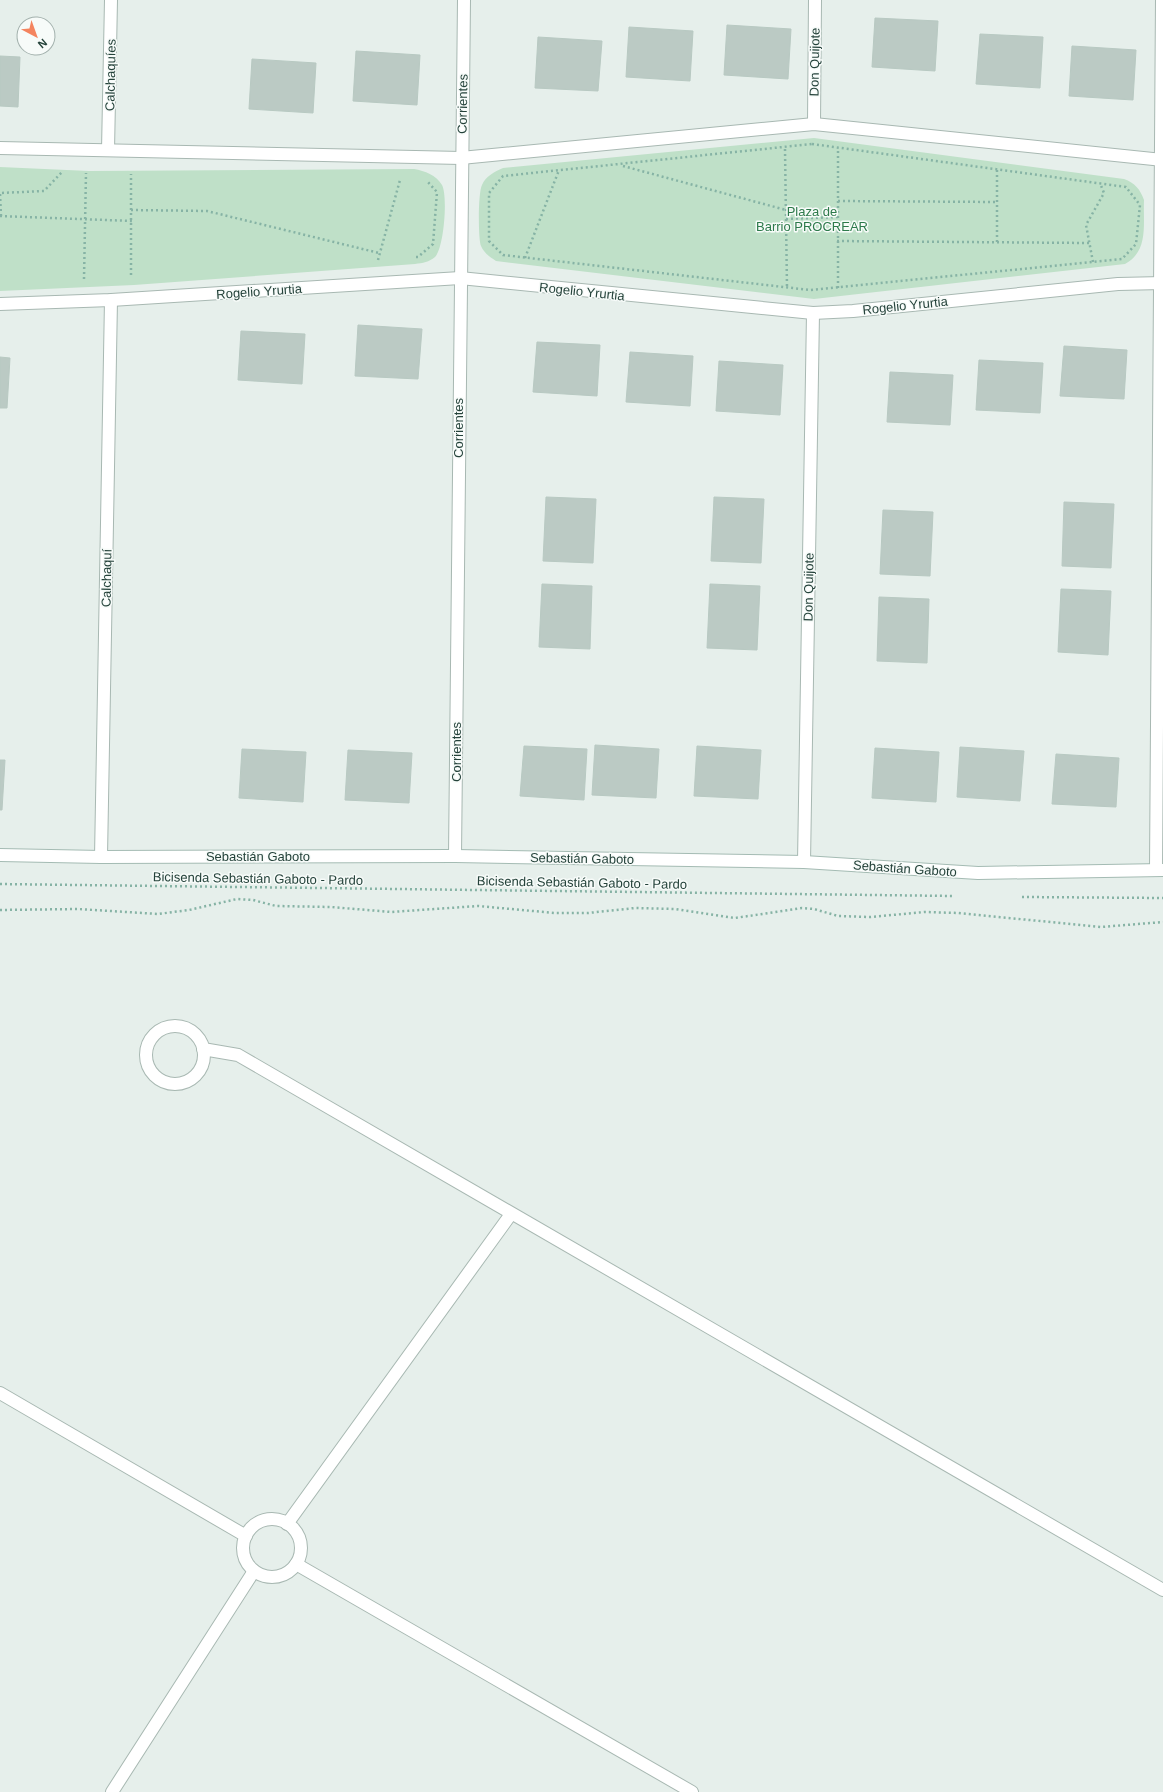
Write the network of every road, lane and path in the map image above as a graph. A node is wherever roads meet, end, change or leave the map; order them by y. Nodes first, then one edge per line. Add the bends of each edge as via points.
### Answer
1 (111, 0) edge
2 (464, 0) edge
3 (815, 0) edge
4 (1162, 0) edge
5 (814, 124) junction
6 (785, 147) junction
7 (0, 148) edge
8 (838, 148) junction
9 (108, 150) junction
10 (461, 158) junction
11 (1162, 160) edge
12 (616, 164) junction
13 (998, 169) junction
14 (64, 170) dead end
15 (86, 170) dead end
16 (560, 170) junction
17 (131, 171) dead end
18 (400, 177) dead end
19 (424, 178) dead end
20 (1100, 183) junction
21 (838, 201) junction
22 (998, 202) junction
23 (131, 210) junction
24 (786, 210) junction
25 (0, 216) edge
26 (838, 217) junction
27 (786, 219) junction
28 (85, 220) junction
29 (132, 221) junction
30 (837, 241) junction
31 (997, 242) junction
32 (1089, 243) junction
33 (379, 254) junction
34 (411, 257) dead end
35 (525, 258) junction
36 (385, 259) dead end
37 (370, 260) dead end
38 (378, 260) junction
39 (1093, 262) junction
40 (131, 275) junction
41 (139, 275) dead end
42 (123, 276) dead end
43 (92, 278) dead end
44 (460, 278) junction
45 (78, 279) dead end
46 (84, 279) junction
47 (1161, 283) edge
48 (788, 288) junction
49 (838, 288) junction
50 (111, 300) junction
51 (0, 304) edge
52 (813, 313) junction
53 (0, 855) edge
54 (455, 856) junction
55 (101, 857) junction
56 (804, 862) junction
57 (1159, 870) edge
58 (0, 884) edge
59 (960, 896) dead end
60 (1016, 897) dead end
61 (1163, 898) edge
62 (0, 910) edge
63 (1163, 922) edge
64 (203, 1049) junction
65 (511, 1214) junction
66 (0, 1393) edge
67 (287, 1524) junction
68 (246, 1536) junction
69 (296, 1564) junction
70 (254, 1571) junction
71 (1163, 1590) edge
72 (112, 1792) edge
73 (692, 1792) edge

1 - 9 street, Calchaquíes
2 - 10 street, Corrientes
3 - 5 street, Don Quijote
4 - 11 street
5 - 10 street
5 - 11 street
6 - 8 path via 812,144
6 - 12 path
6 - 24 path
7 - 9 street
8 - 13 path
8 - 21 path
9 - 10 street
10 - 44 street, Corrientes
11 - 47 street
12 - 16 path
12 - 24 path
13 - 20 path
13 - 22 path
14 - 25 path via 44,191 0,193
15 - 28 path
16 - 35 path
16 - 35 path via 503,176 489,193 489,241 503,255
17 - 23 path
18 - 33 path
19 - 34 path via 437,192 432,244 418,257
20 - 32 path via 1104,193 1086,226
20 - 39 path via 1126,187 1140,206 1136,244 1122,259
21 - 22 path
21 - 26 path
22 - 31 path
23 - 29 path
23 - 33 path via 207,211
24 - 27 path
25 - 28 path
26 - 27 path
26 - 30 path
27 - 48 path
28 - 29 path
28 - 46 path
29 - 40 path
30 - 31 path
30 - 49 path
31 - 32 path
32 - 39 path
33 - 38 path
35 - 48 path
36 - 38 path
37 - 38 path
39 - 49 path
40 - 41 path
40 - 42 path
43 - 46 path
44 - 50 street, Rogelio Yrurtia
44 - 52 street, Rogelio Yrurtia
44 - 54 street, Corrientes
45 - 46 path
47 - 52 street, Rogelio Yrurtia via 1118,284
47 - 57 street
48 - 49 path
50 - 51 street, Rogelio Yrurtia
50 - 55 street, Calchaquí
52 - 56 street, Don Quijote
53 - 55 street, Sebastián Gaboto
54 - 55 street, Sebastián Gaboto
54 - 56 street, Sebastián Gaboto
56 - 57 street, Sebastián Gaboto via 978,873
58 - 59 path, Bicisenda Sebastián Gaboto - Pardo
60 - 61 path
62 - 63 path via 78,909 158,914 237,899 276,906 391,912 478,906 555,913 588,913 635,908 675,909 735,918 802,908 838,916 958,913 1101,927
64 - 64 street via 197,1037 190,1031 172,1026 154,1034 146,1052 147,1062 150,1071 157,1078 175,1084 184,1082 193,1078 199,1071 203,1063
64 - 65 street via 238,1055
65 - 67 street
65 - 71 street
66 - 68 street
67 - 68 street via 269,1519 252,1527
67 - 69 street via 294,1529 299,1538 300,1555
68 - 70 street via 243,1545 244,1555
69 - 70 street via 281,1575 272,1577
69 - 73 street
70 - 72 street

